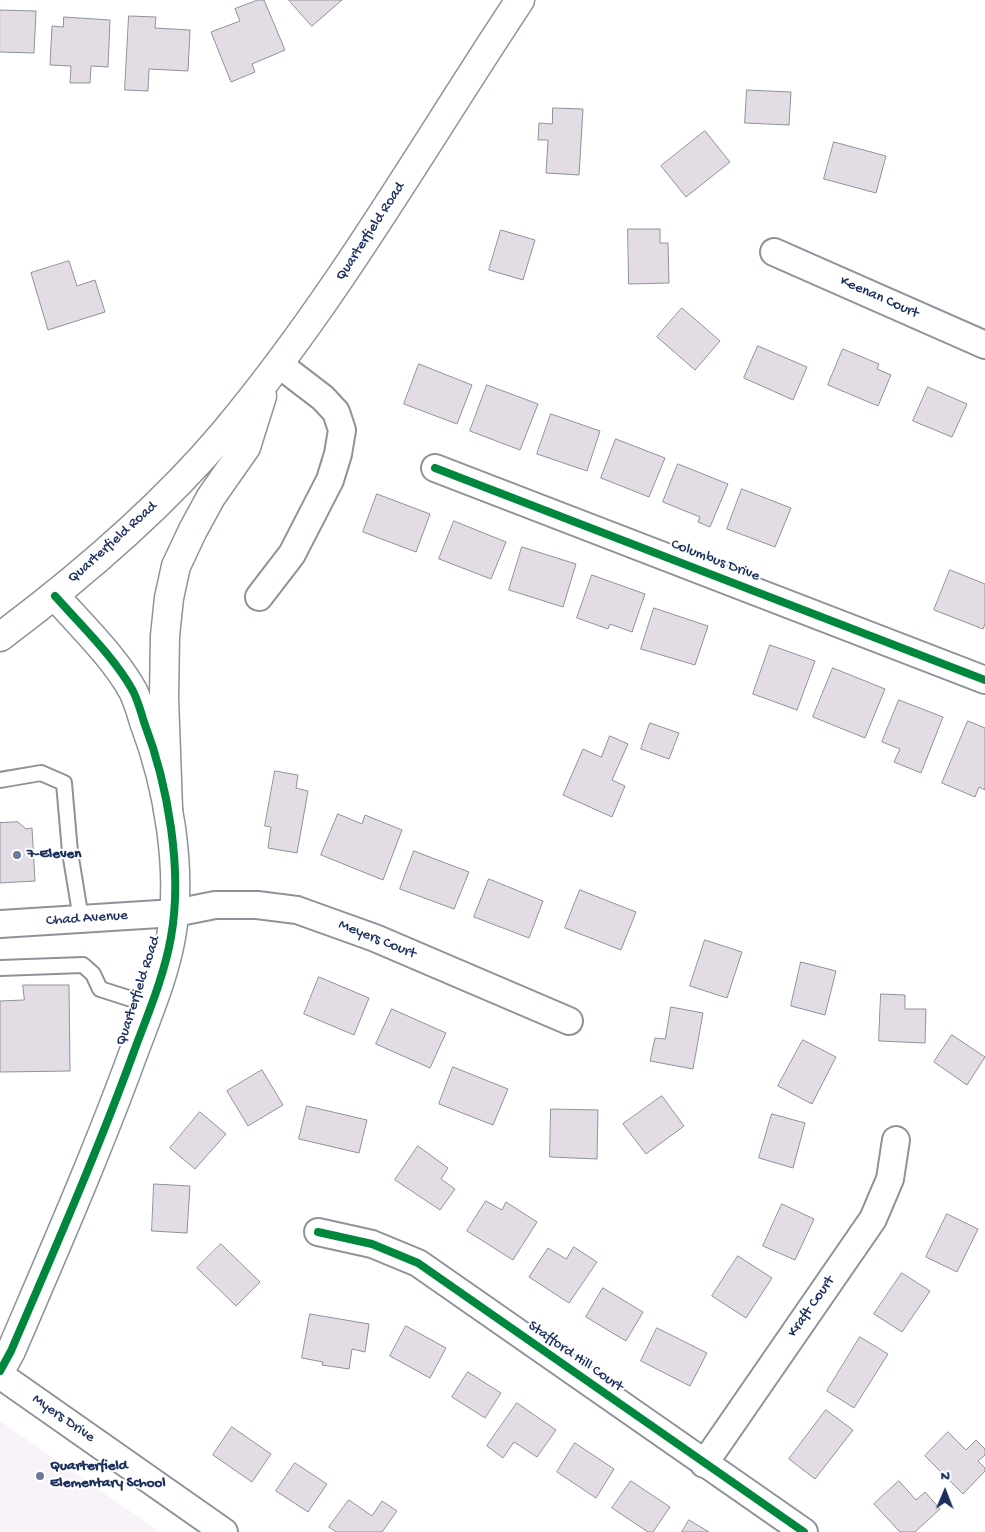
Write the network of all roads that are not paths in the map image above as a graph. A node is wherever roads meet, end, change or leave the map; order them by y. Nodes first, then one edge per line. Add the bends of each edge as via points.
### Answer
1 (520, 0) edge
2 (774, 252) dead end
3 (985, 345) edge
4 (273, 373) junction
5 (435, 468) dead end
6 (55, 596) junction
7 (259, 597) dead end
8 (0, 637) edge
9 (985, 680) edge
10 (0, 780) edge
11 (168, 809) junction
12 (175, 913) junction
13 (81, 919) junction
14 (0, 924) edge
15 (0, 968) edge
16 (150, 1005) junction
17 (569, 1021) dead end
18 (896, 1140) dead end
19 (318, 1232) dead end
20 (0, 1373) edge
21 (704, 1464) junction
22 (224, 1532) edge
23 (804, 1532) edge

1 - 4 main road, Quarterfield Road via 337,286
2 - 3 street, Keenan Court
4 - 6 main road, Quarterfield Road via 223,435 175,486 117,543
4 - 7 street via 323,398 336,412 342,430 330,480 292,554
4 - 11 main road via 246,447 211,497 193,530 169,598 164,636
5 - 9 street, Columbus Drive
6 - 8 main road
6 - 11 main road, Quarterfield Road via 110,658 133,691 153,744
10 - 13 lane via 42,773 64,783 70,852
11 - 12 main road, Quarterfield Road
12 - 13 street, Chad Avenue
12 - 16 main road, Quarterfield Road via 166,963
12 - 17 street, Meyers Court via 215,905 257,905 297,910 375,938
13 - 14 street, Chad Avenue
15 - 16 lane via 83,966 93,974 100,989
16 - 20 main road, Quarterfield Road via 80,1192
18 - 21 street, Kraft Court via 890,1180 873,1219
19 - 21 street, Stafford Hill Court via 372,1244 418,1263
20 - 22 street, Myers Drive
21 - 23 street, Stafford Hill Court

